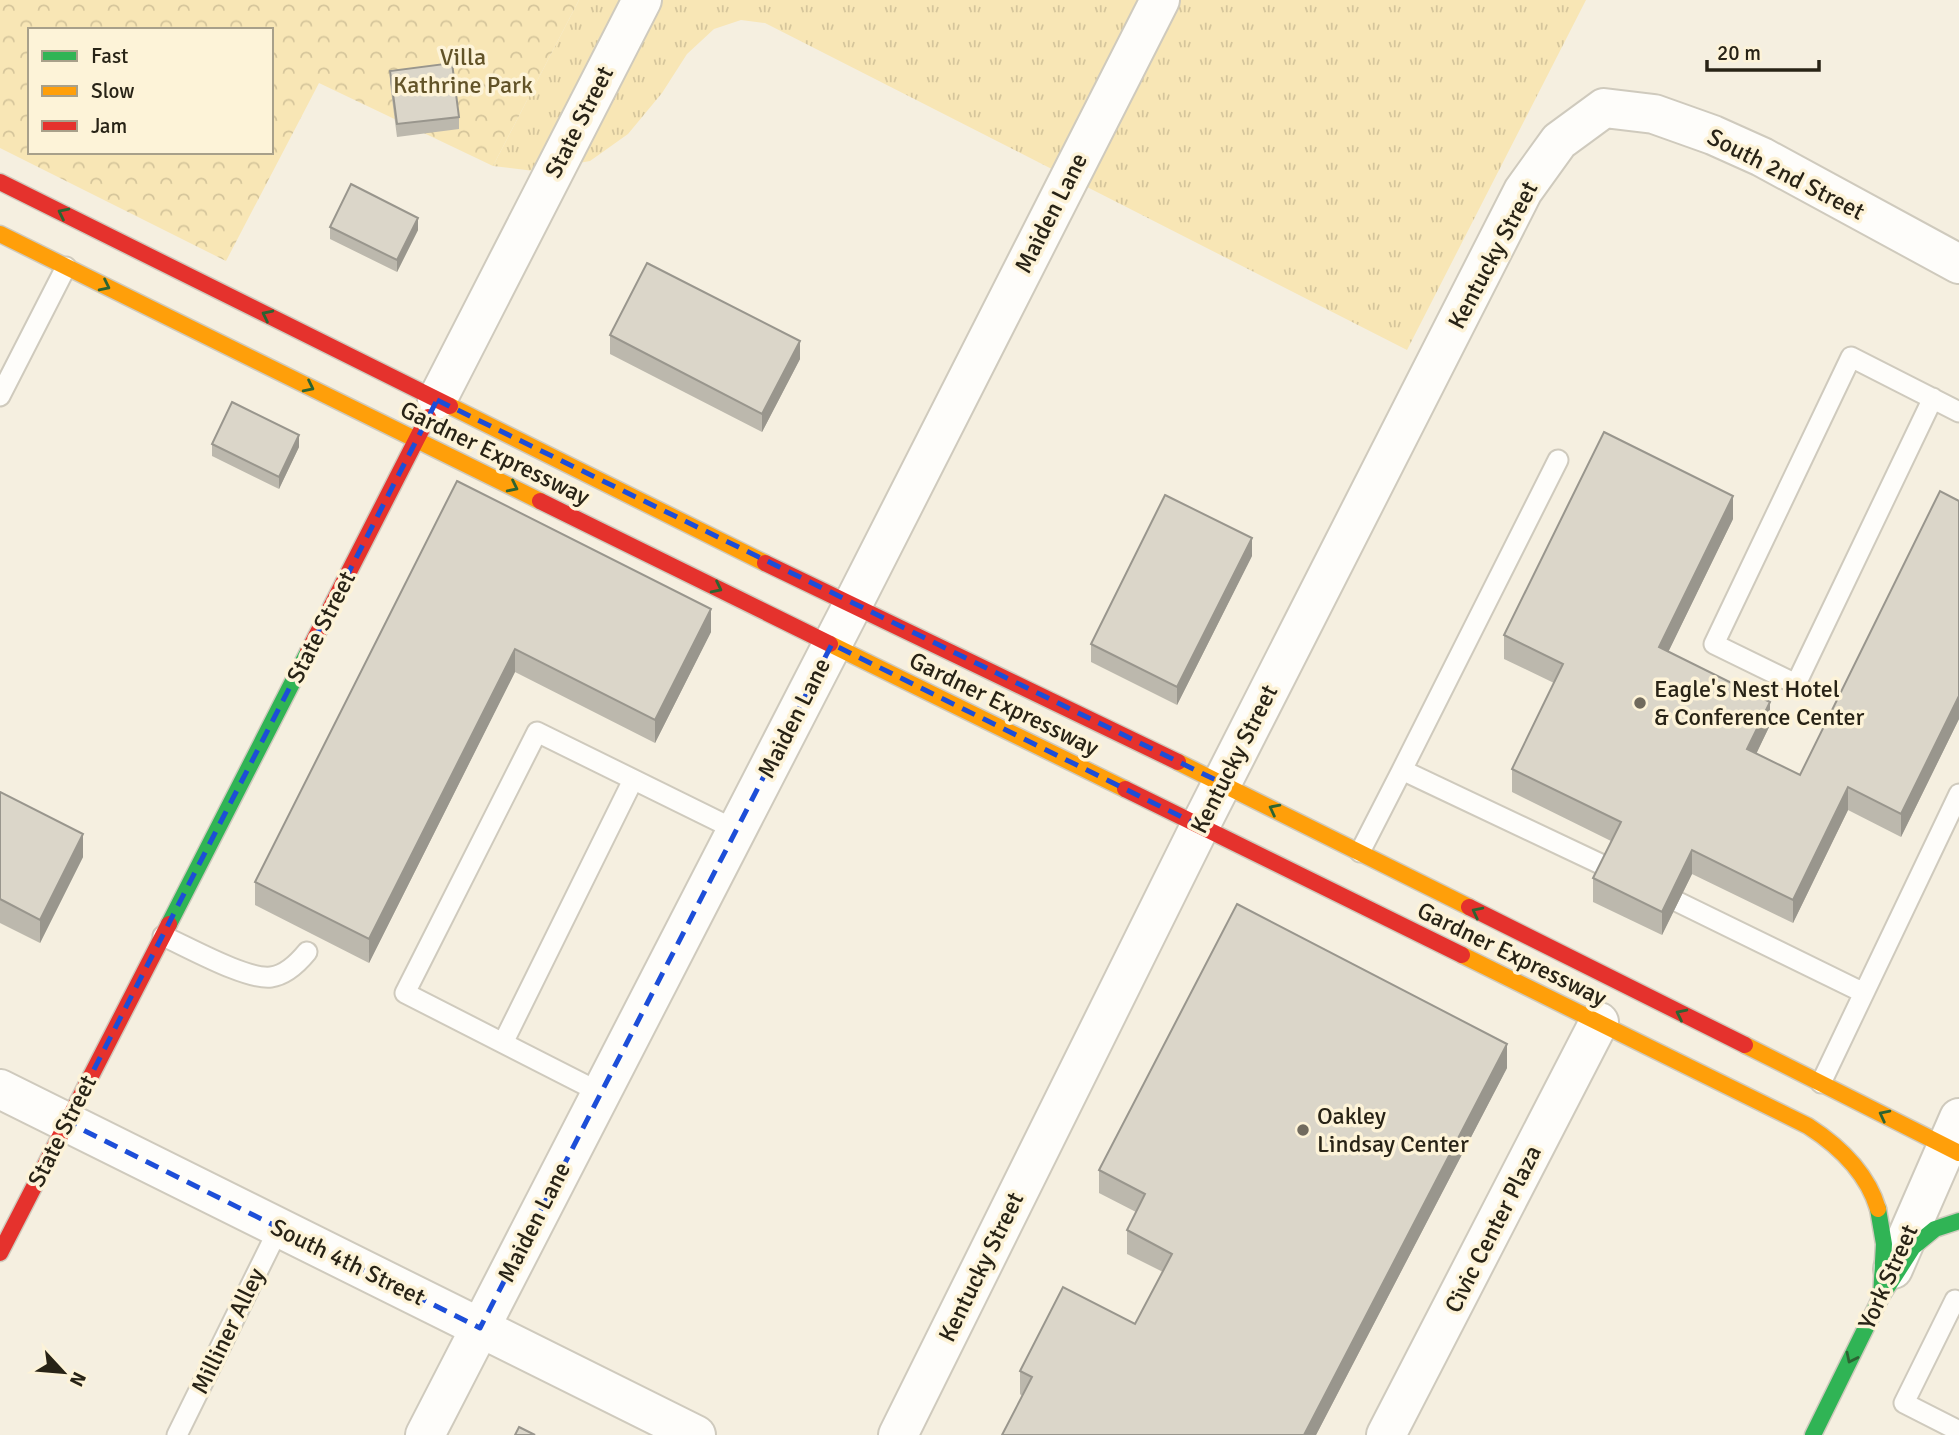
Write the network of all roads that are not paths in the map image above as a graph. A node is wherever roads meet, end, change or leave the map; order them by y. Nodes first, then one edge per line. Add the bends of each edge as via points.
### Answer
1 (642, 0) edge
2 (1160, 0) edge
3 (1604, 108) joint
4 (0, 182) edge
5 (0, 234) edge
6 (1959, 264) edge
7 (66, 267) junction
8 (0, 396) edge
9 (1933, 398) junction
10 (438, 400) junction
11 (1959, 412) edge
12 (416, 440) junction
13 (1558, 460) dead end
14 (852, 606) junction
15 (832, 644) junction
16 (1402, 770) junction
17 (633, 780) junction
18 (1222, 783) junction
19 (1959, 794) edge
20 (1199, 826) junction
21 (736, 830) junction
22 (1360, 852) junction
23 (1609, 868) edge
24 (1678, 902) edge
25 (163, 936) junction
26 (307, 952) dead end
27 (1864, 993) junction
28 (1599, 1023) junction
29 (503, 1043) junction
30 (1821, 1083) junction
31 (0, 1089) edge
32 (601, 1093) junction
33 (67, 1122) junction
34 (1954, 1139) edge
35 (1959, 1221) edge
36 (279, 1228) junction
37 (0, 1253) edge
38 (1881, 1297) junction
39 (1959, 1302) edge
40 (480, 1328) junction
41 (1959, 1431) edge
42 (177, 1435) edge
43 (425, 1435) edge
44 (696, 1435) edge
45 (898, 1435) edge
46 (1387, 1435) edge
47 (1813, 1435) edge

1 - 10 street, State Street
2 - 14 street, Maiden Lane
3 - 6 street, South 2nd Street via 1654,114 1713,135
3 - 18 street, Kentucky Street via 1559,141 1523,191
10 -> 4 main road, Gardner Expressway
5 - 7 main road, Gardner Expressway
7 - 8 lane
7 -> 12 main road, Gardner Expressway
9 - 9 lane via 1851,356 1714,644 1796,684
9 - 11 lane
10 - 12 main road, State Street
10 - 14 main road, Gardner Expressway
12 -> 15 main road, Gardner Expressway
12 - 25 main road, State Street
13 - 16 lane
14 - 15 street, Maiden Lane
14 - 18 main road, Gardner Expressway
15 - 20 main road, Gardner Expressway
15 - 21 street, Maiden Lane
16 - 22 lane
16 - 23 lane
17 - 21 lane
17 - 29 lane
17 - 29 lane via 537,732 405,993
18 - 20 street, Kentucky Street
22 -> 18 main road, Gardner Expressway
19 - 27 lane
20 - 28 main road, Gardner Expressway
20 - 45 street, Kentucky Street
21 - 32 street, Maiden Lane
30 -> 22 main road, Gardner Expressway
24 - 27 lane
25 - 26 lane via 250,975 272,977 296,966
25 - 33 main road, State Street
27 - 30 lane
28 - 38 main road, Gardner Expressway via 1808,1126 1838,1147 1861,1173 1880,1210 1884,1238
28 - 46 street, Civic Center Plaza
29 - 32 lane
34 -> 30 main road, Gardner Expressway
31 - 33 street, South 4th Street
32 - 40 street, Maiden Lane
33 - 36 street, South 4th Street
33 - 37 main road, State Street
34 - 38 street, York Street
35 - 38 main road via 1936,1228 1913,1247
36 - 40 street, South 4th Street
36 - 42 lane, Milliner Alley
38 -> 47 main road, York Street
39 - 41 lane via 1955,1300 1904,1403
40 - 43 street, Maiden Lane
40 - 44 street, South 4th Street

